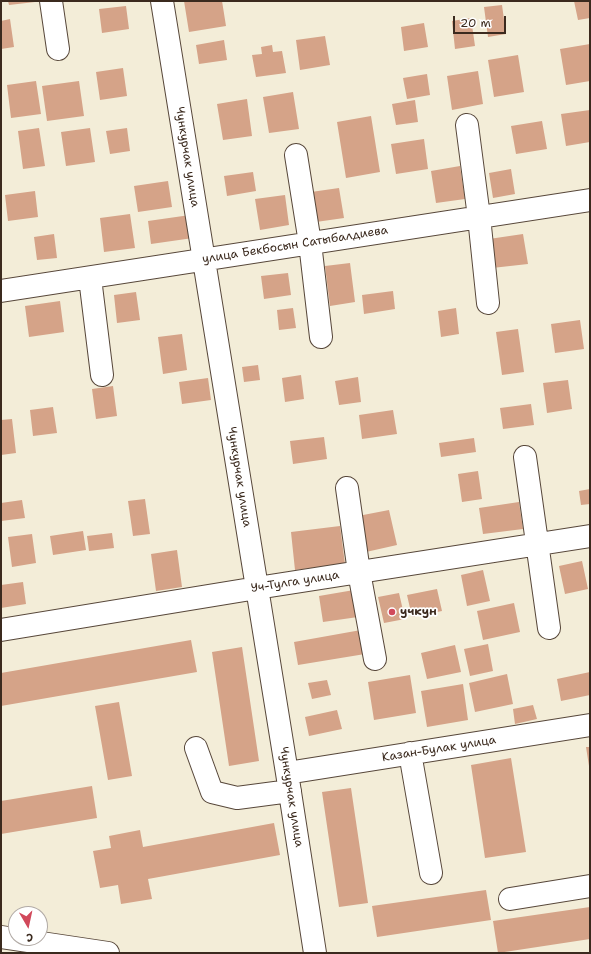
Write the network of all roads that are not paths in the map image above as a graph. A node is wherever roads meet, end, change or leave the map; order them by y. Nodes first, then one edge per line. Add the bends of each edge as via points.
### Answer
1 (51, 1) edge
2 (162, 1) edge
3 (58, 49) dead end
4 (467, 125) dead end
5 (296, 155) dead end
6 (590, 200) edge
7 (479, 217) junction
8 (310, 243) junction
9 (203, 260) junction
10 (90, 278) junction
11 (1, 291) edge
12 (488, 303) dead end
13 (322, 337) dead end
14 (102, 375) dead end
15 (525, 457) dead end
16 (347, 488) dead end
17 (590, 536) edge
18 (538, 544) junction
19 (359, 572) junction
20 (257, 588) junction
21 (549, 628) dead end
22 (1, 630) edge
23 (375, 659) dead end
24 (590, 725) edge
25 (196, 748) dead end
26 (410, 753) junction
27 (289, 782) junction
28 (431, 873) dead end
29 (590, 886) edge
30 (510, 899) dead end
31 (1, 937) edge
32 (108, 953) edge
33 (314, 953) edge

1 - 3 street
2 - 9 street, Чункурчак улица
4 - 7 street
5 - 8 street
6 - 7 street, улица Бекбосын Сатыбалдиева
7 - 8 street, улица Бекбосын Сатыбалдиева
7 - 12 street
8 - 9 street, улица Бекбосын Сатыбалдиева
8 - 13 street
9 - 10 street, улица Бекбосын Сатыбалдиева
9 - 20 street, Чункурчак улица
10 - 11 street, улица Бекбосын Сатыбалдиева
10 - 14 street
15 - 18 street
16 - 19 street
17 - 18 street, Уч-Тулга улица
18 - 19 street, Уч-Тулга улица
18 - 21 street
19 - 20 street, Уч-Тулга улица
19 - 23 street
20 - 22 street, Уч-Тулга улица
20 - 27 street, Чункурчак улица
24 - 26 street, Казан-Булак улица
25 - 27 street, Казан-Булак улица via 212,792 237,798
26 - 27 street, Казан-Булак улица
26 - 28 street
27 - 33 street, Чункурчак улица
29 - 30 street
31 - 32 street

